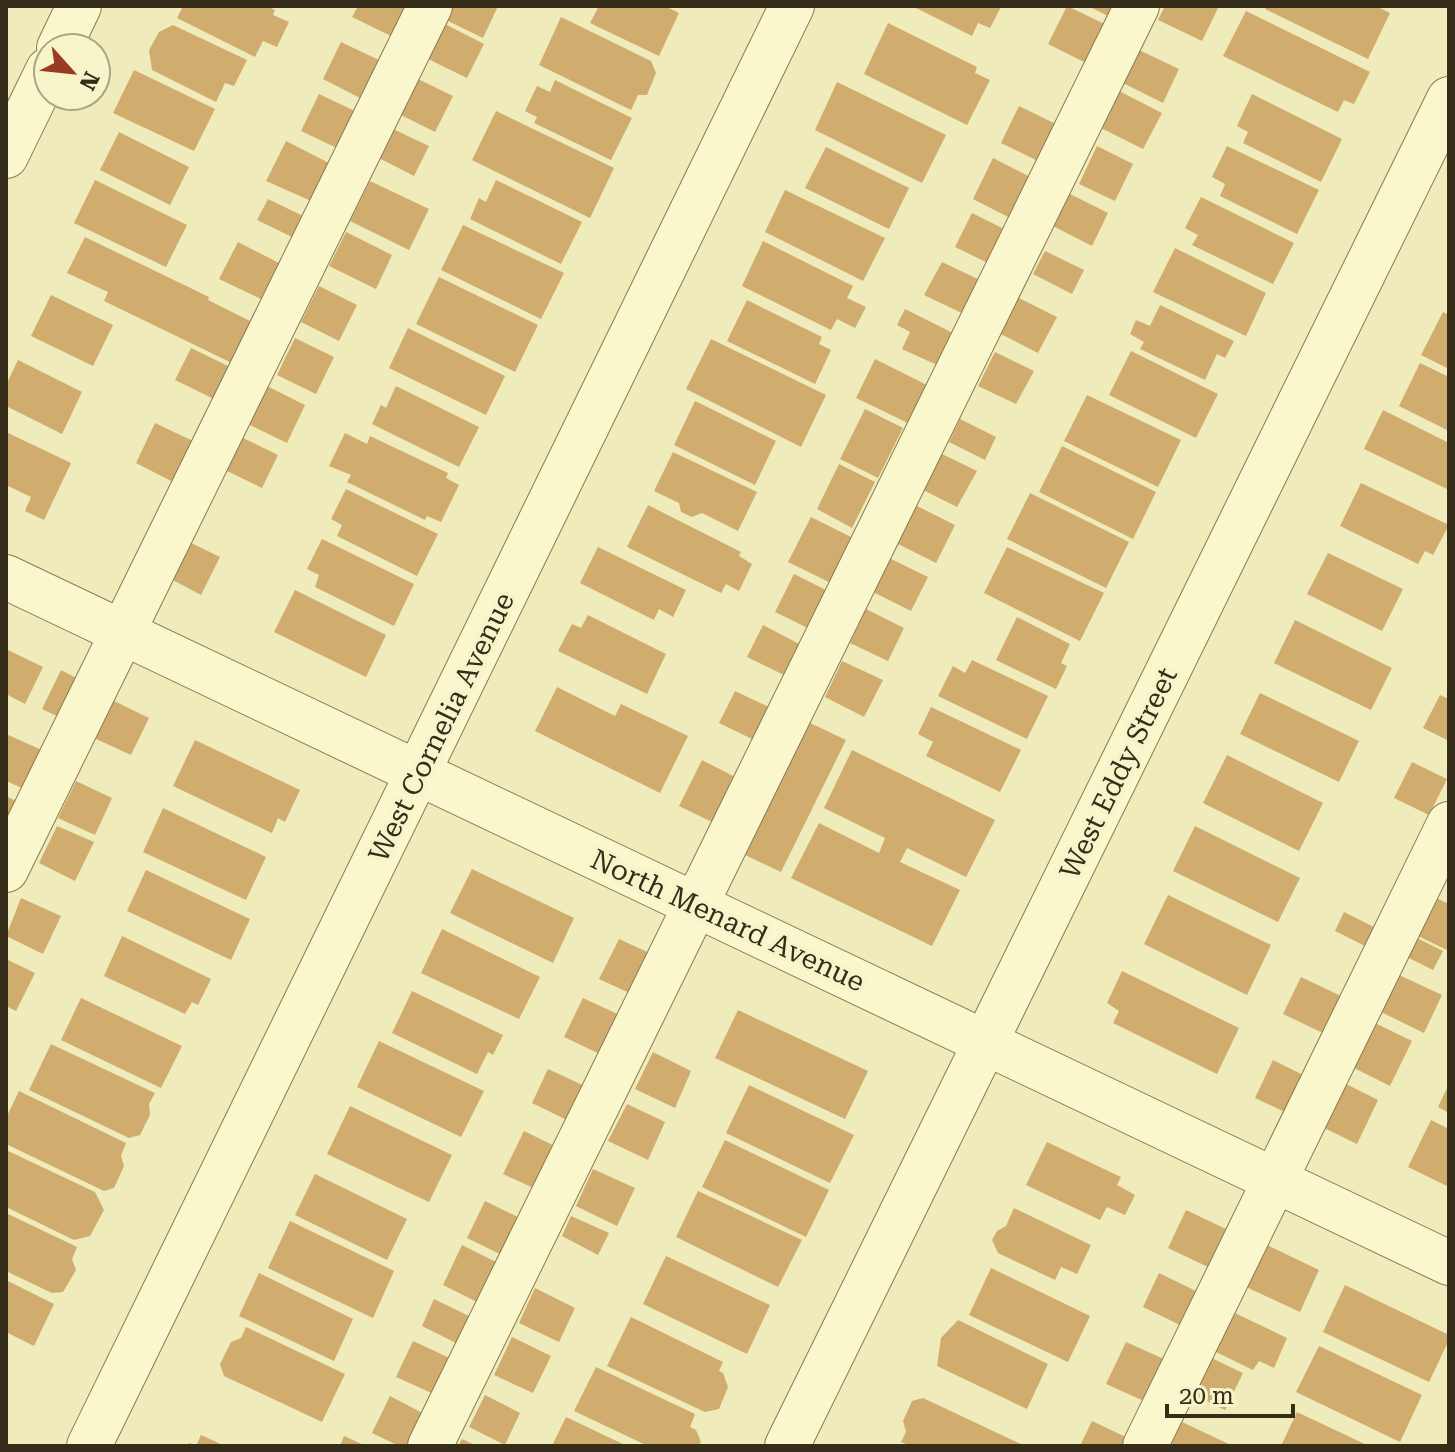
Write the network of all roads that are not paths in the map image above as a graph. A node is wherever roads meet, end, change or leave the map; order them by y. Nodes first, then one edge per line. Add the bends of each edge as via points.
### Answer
1 (79, 6) edge
2 (430, 6) edge
3 (792, 6) edge
4 (1137, 6) edge
5 (67, 32) edge
6 (1449, 99) edge
7 (32, 103) edge
8 (6, 156) edge
9 (6, 577) edge
10 (122, 632) junction
11 (419, 774) junction
12 (1449, 824) edge
13 (6, 870) edge
14 (695, 905) junction
15 (985, 1043) junction
16 (1275, 1181) junction
17 (1449, 1263) edge
18 (89, 1446) edge
19 (430, 1446) edge
20 (787, 1446) edge
21 (1145, 1446) edge

1 - 5 street
2 - 10 street
3 - 11 street, West Cornelia Avenue
4 - 14 street
6 - 15 street, West Eddy Street
7 - 8 street
9 - 10 street, North Menard Avenue
10 - 11 street, North Menard Avenue
10 - 13 street
11 - 14 street, North Menard Avenue
11 - 18 street, West Cornelia Avenue
12 - 16 street
14 - 15 street, North Menard Avenue
14 - 19 street
15 - 16 street, North Menard Avenue
15 - 20 street, West Eddy Street
16 - 17 street, North Menard Avenue
16 - 21 street

